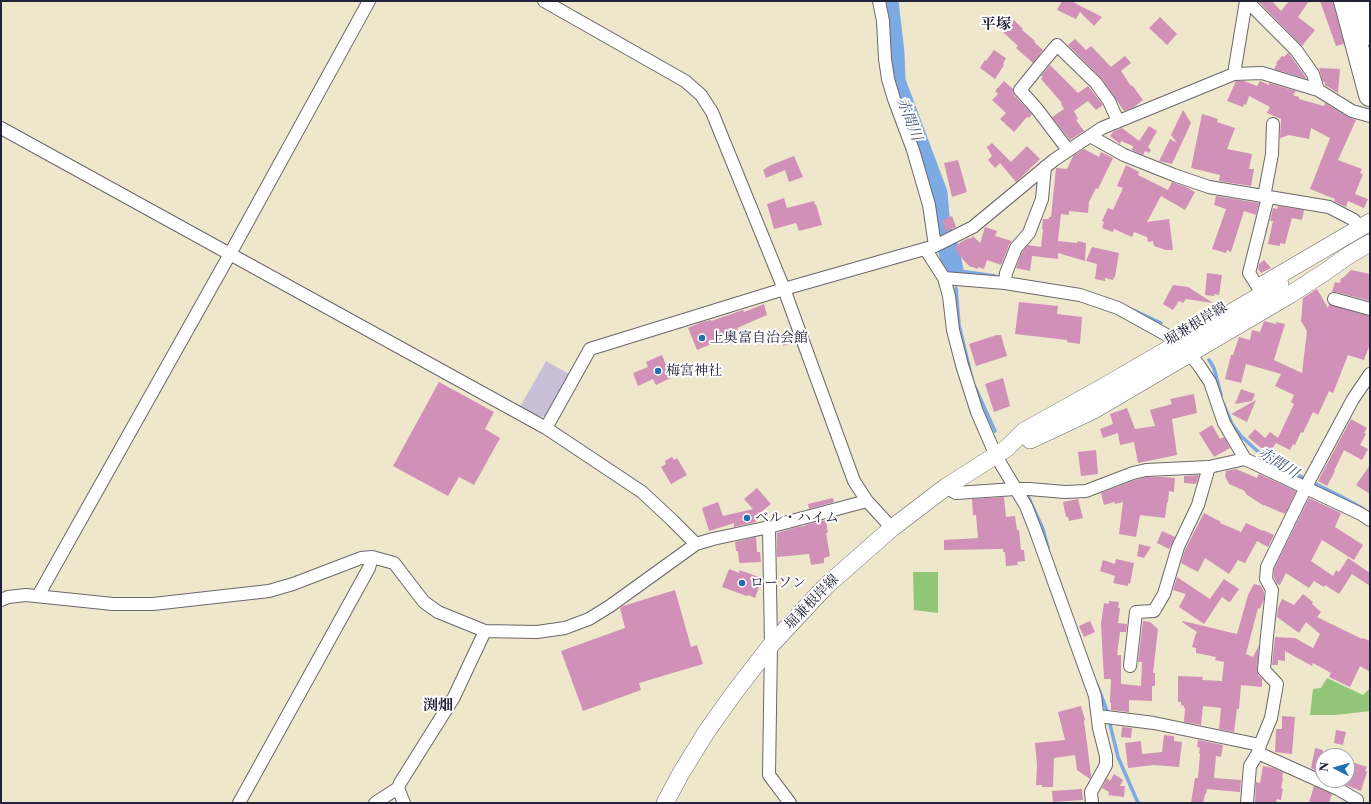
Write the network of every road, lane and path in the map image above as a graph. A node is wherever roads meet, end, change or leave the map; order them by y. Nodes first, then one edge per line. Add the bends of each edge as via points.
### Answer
1 (369, 1) edge
2 (544, 1) edge
3 (879, 1) edge
4 (1247, 1) edge
5 (1345, 1) edge
6 (1360, 1) edge
7 (1370, 34) edge
8 (1234, 74) junction
9 (1318, 90) junction
10 (1370, 95) edge
11 (1370, 116) edge
12 (1118, 121) junction
13 (1273, 124) dead end
14 (1, 128) edge
15 (1090, 136) junction
16 (1068, 150) junction
17 (1045, 167) junction
18 (1266, 197) junction
19 (1365, 225) edge
20 (1370, 243) edge
21 (930, 248) junction
22 (230, 254) junction
23 (944, 278) junction
24 (1006, 278) junction
25 (1258, 287) junction
26 (1282, 287) dead end
27 (784, 289) junction
28 (1334, 299) dead end
29 (1370, 309) edge
30 (1172, 338) junction
31 (1190, 354) junction
32 (1370, 374) edge
33 (546, 428) junction
34 (1026, 436) junction
35 (1001, 452) junction
36 (1245, 459) junction
37 (1209, 467) junction
38 (1308, 484) junction
39 (946, 488) junction
40 (1022, 489) junction
41 (867, 500) junction
42 (1370, 520) edge
43 (769, 527) junction
44 (892, 528) junction
45 (696, 544) junction
46 (372, 557) junction
47 (38, 596) junction
48 (1, 600) edge
49 (485, 631) junction
50 (771, 645) junction
51 (1130, 666) dead end
52 (1098, 716) junction
53 (1259, 749) junction
54 (398, 788) junction
55 (1357, 800) dead end
56 (239, 803) edge
57 (375, 803) edge
58 (404, 803) edge
59 (665, 803) edge
60 (790, 803) edge
61 (1092, 803) edge
62 (1247, 803) edge

1 - 22 street
2 - 27 street via 685,81 701,95 712,112
3 - 21 street via 888,79 929,205
4 - 8 street
4 - 9 street via 1296,50 1313,74
5 - 10 highway
6 - 7 highway
8 - 9 street via 1262,73
8 - 12 street
9 - 11 street via 1352,111
12 - 15 street
12 - 16 street via 1109,101 1096,83 1057,45 1020,90
13 - 18 street
14 - 22 street
15 - 16 street
15 - 18 street via 1124,155 1174,175 1209,186
16 - 17 street
17 - 21 street via 973,228
17 - 24 street via 1042,199 1029,233 1016,248
18 - 19 street via 1329,208
18 - 25 street via 1249,273
19 - 25 main road, 堀兼根岸線
20 - 31 main road, 堀兼根岸線
21 - 23 street
21 - 27 street
22 - 33 street
22 - 47 street
23 - 24 street
23 - 35 street via 953,330 977,412
24 - 30 street via 1118,308
25 - 30 main road, 堀兼根岸線
26 - 34 main road, 堀兼根岸線 via 1105,386
27 - 33 street via 590,349
27 - 41 street via 854,482
28 - 29 street
30 - 34 main road, 堀兼根岸線 via 1100,381
31 - 34 main road, 堀兼根岸線 via 1094,410
31 - 36 street via 1210,382 1224,423
32 - 38 street
33 - 45 street via 642,492
34 - 35 main road, 堀兼根岸線
35 - 39 main road, 堀兼根岸線
35 - 40 street
36 - 37 street
36 - 38 street
37 - 40 street via 1146,470 1086,490 1066,492
37 - 51 street via 1198,505 1178,547 1164,594 1154,611 1136,612
38 - 42 street
38 - 53 street via 1267,567 1266,579 1272,590 1264,670 1277,684 1271,718
39 - 40 street via 956,493
39 - 44 main road, 堀兼根岸線
40 - 52 street via 1095,696
41 - 43 street
41 - 44 street
43 - 45 street
43 - 50 street
44 - 50 main road, 堀兼根岸線 via 826,586
45 - 49 street via 590,619 565,628 537,632
46 - 47 street via 361,558 268,591 153,604 113,604
46 - 49 street via 394,563 424,602 438,612
46 - 56 street via 369,568
47 - 48 street via 8,597
49 - 54 street via 453,699
50 - 59 main road, 堀兼根岸線 via 707,731
50 - 60 street via 769,774
52 - 53 street via 1154,723
52 - 61 street via 1106,765 1092,792
53 - 55 street
53 - 62 street via 1250,766
54 - 57 street
54 - 58 street

